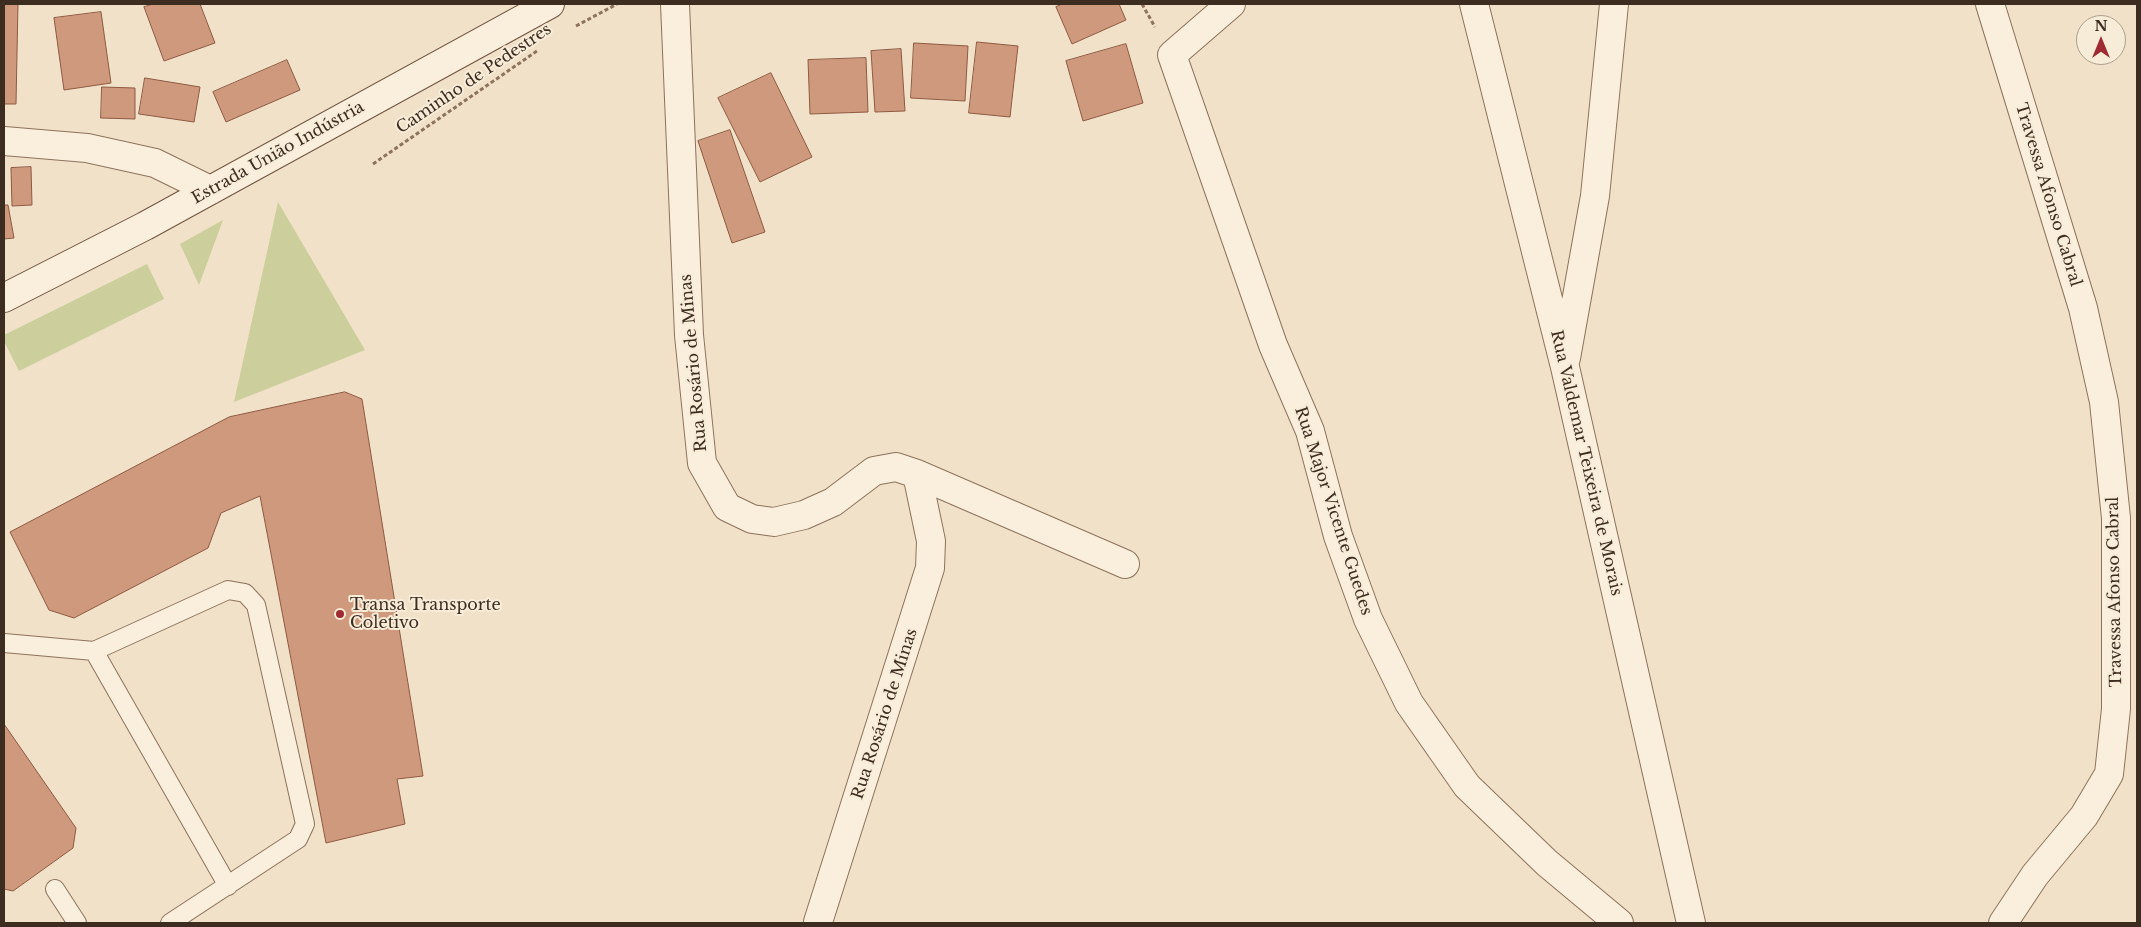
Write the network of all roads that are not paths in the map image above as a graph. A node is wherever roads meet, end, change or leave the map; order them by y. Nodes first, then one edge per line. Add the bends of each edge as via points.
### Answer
1 (550, 4) edge
2 (675, 4) edge
3 (1231, 4) edge
4 (1474, 4) edge
5 (1614, 4) edge
6 (1990, 4) edge
7 (4, 142) edge
8 (210, 190) junction
9 (4, 298) edge
10 (1565, 367) junction
11 (917, 474) junction
12 (1125, 564) dead end
13 (4, 643) edge
14 (94, 651) junction
15 (228, 886) junction
16 (55, 889) dead end
17 (818, 922) edge
18 (77, 923) edge
19 (170, 923) edge
20 (1619, 923) edge
21 (1691, 923) edge
22 (2003, 923) edge

1 - 8 street, Estrada União Indústria
2 - 11 street, Rua Rosário de Minas via 689,335 702,464 727,507 752,519 774,522 804,515 833,502 874,471 896,467
3 - 20 street, Rua Major Vicente Guedes via 1172,55 1273,345 1310,431 1338,536 1368,619 1409,703 1467,786 1547,862
4 - 10 street, Rua Valdemar Teixeira de Morais
5 - 10 street via 1596,196
6 - 22 street, Travessa Afonso Cabral via 2083,308 2104,402 2116,518 2116,709 2109,774 2084,816 2036,875
7 - 8 street via 87,148 155,163
8 - 9 street, Estrada União Indústria
10 - 21 street, Rua Valdemar Teixeira de Morais
11 - 12 street, Rua Rosário de Minas
11 - 17 street, Rua Rosário de Minas via 931,541 930,568
13 - 14 lane
14 - 15 lane
14 - 15 lane via 228,590 245,594 256,605 305,824 298,839
15 - 19 lane
16 - 18 lane

